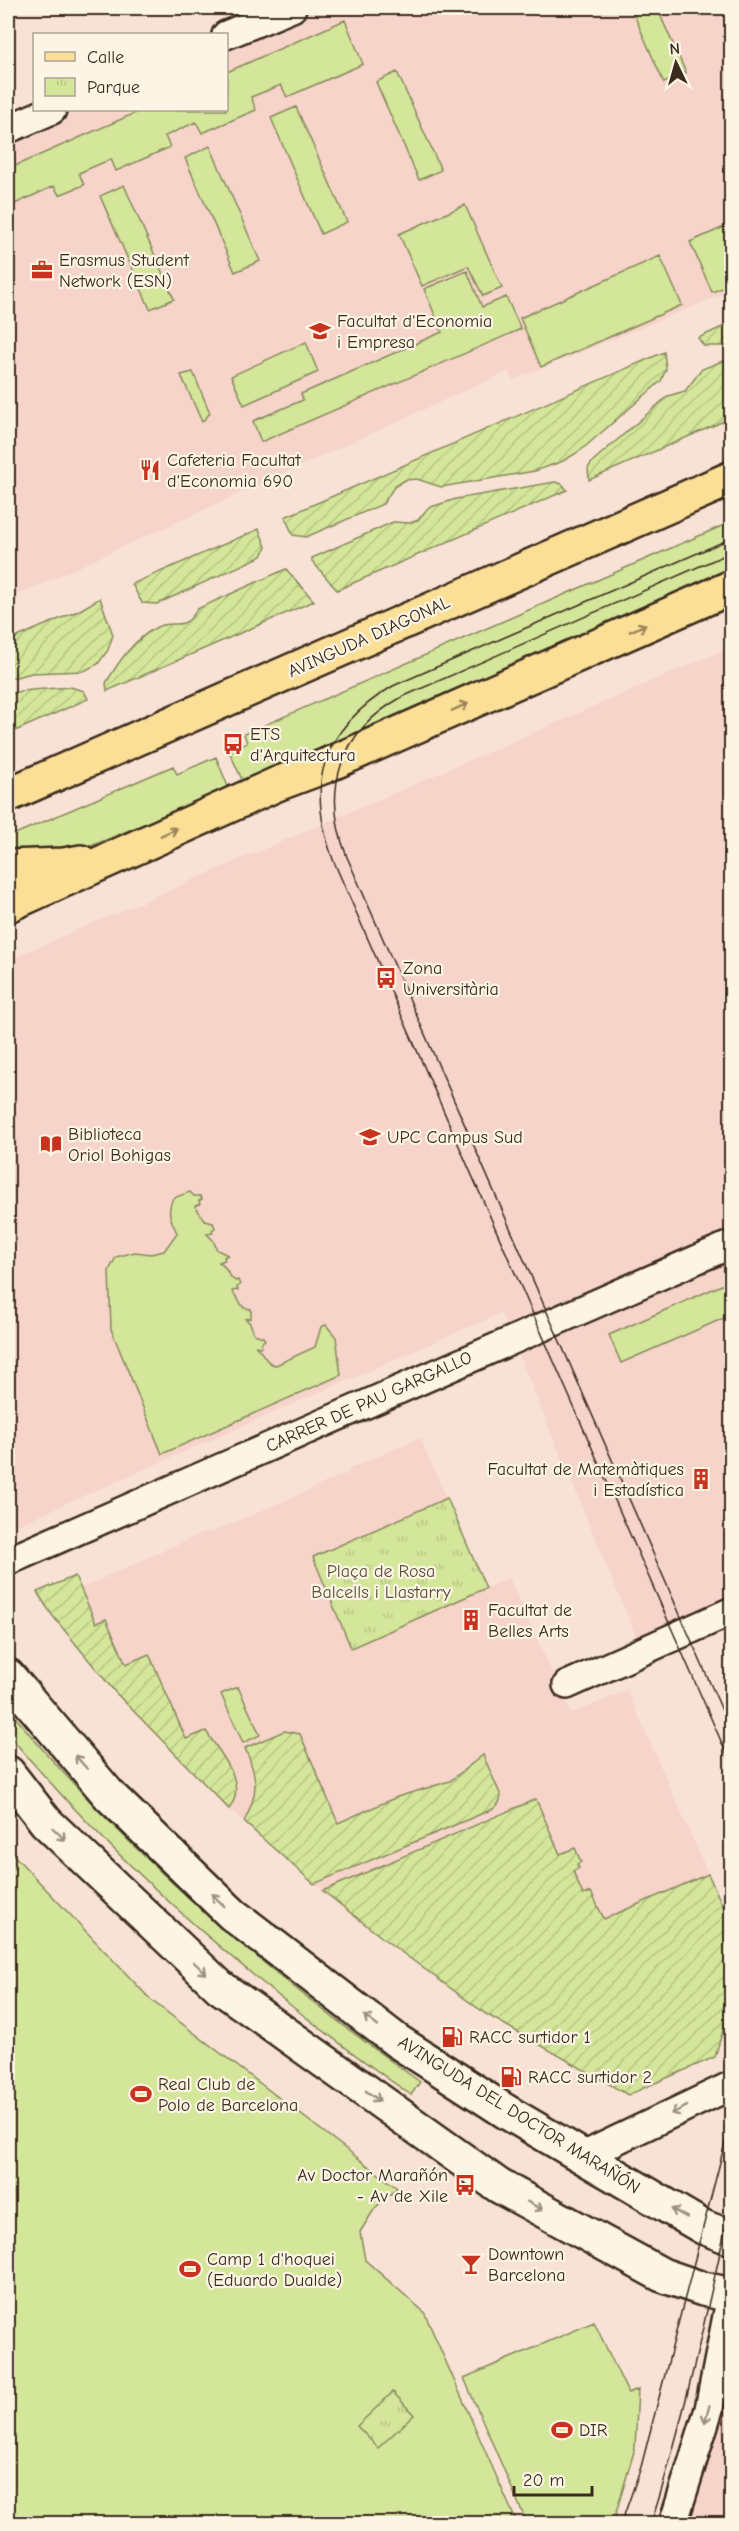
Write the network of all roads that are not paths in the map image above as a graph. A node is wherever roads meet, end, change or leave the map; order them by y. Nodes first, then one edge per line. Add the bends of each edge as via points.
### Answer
1 (292, 8) edge
2 (228, 34) edge
3 (50, 111) edge
4 (8, 129) edge
5 (732, 478) edge
6 (732, 587) edge
7 (8, 795) edge
8 (115, 855) junction
9 (8, 867) edge
10 (8, 905) edge
11 (732, 1244) edge
12 (8, 1561) edge
13 (732, 1611) edge
14 (8, 1677) edge
15 (567, 1685) dead end
16 (8, 1773) edge
17 (732, 2085) edge
18 (583, 2156) junction
19 (732, 2238) edge
20 (731, 2294) edge
21 (673, 2523) edge

1 - 2 street
3 - 4 street
5 - 7 main road, AVINGUDA DIAGONAL
8 -> 6 main road
8 - 9 main road via 64,866
8 - 10 main road
11 - 12 street, CARRER DE PAU GARGALLO
13 - 15 street
18 -> 14 street, AVINGUDA DEL DOCTOR MARAÑÓN via 397,2041 232,1914 110,1796
16 -> 20 street via 46,1822 220,1987 499,2186 662,2275
17 -> 18 street
19 -> 18 street, AVINGUDA DEL DOCTOR MARAÑÓN via 703,2227
20 -> 21 street via 709,2409

